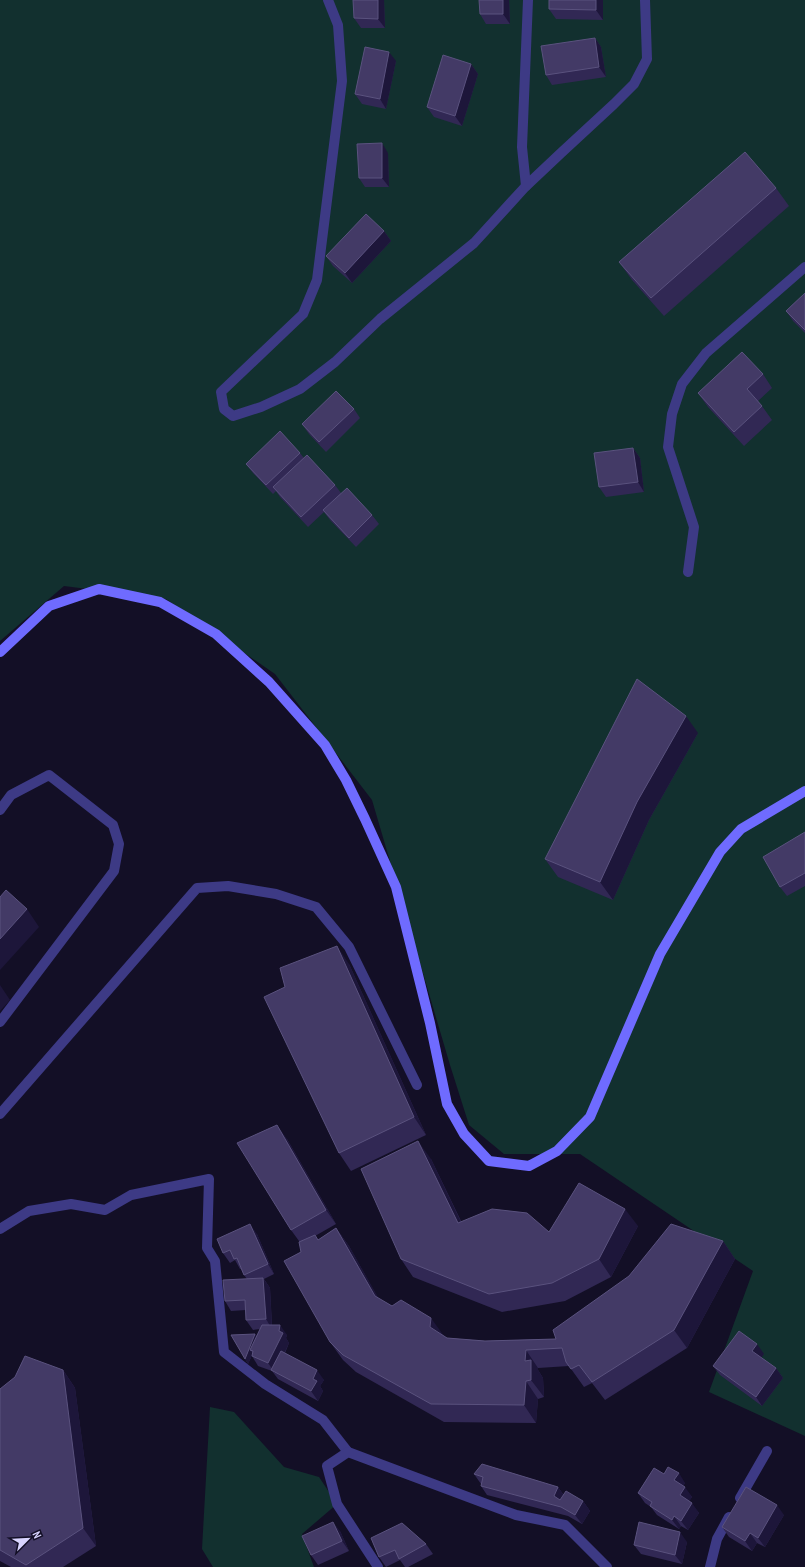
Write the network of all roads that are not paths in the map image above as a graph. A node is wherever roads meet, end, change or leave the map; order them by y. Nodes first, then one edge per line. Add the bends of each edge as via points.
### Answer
1 (328, 0) edge
2 (528, 0) edge
3 (645, 0) edge
4 (526, 186) junction
5 (805, 267) edge
6 (688, 572) dead end
7 (0, 652) edge
8 (805, 791) edge
9 (0, 810) edge
10 (0, 1022) edge
11 (416, 1085) dead end
12 (0, 1114) edge
13 (0, 1228) edge
14 (767, 1451) dead end
15 (348, 1452) junction
16 (378, 1567) edge
17 (607, 1567) edge
18 (710, 1567) edge

1 - 4 street via 338,25 342,81 317,280 303,314 221,392 224,409 233,416 261,407 300,388 335,362 380,319 474,243
2 - 4 street via 522,147
3 - 4 street via 647,59 634,84
5 - 6 street via 706,353 682,384 672,414 668,447 694,527
7 - 8 street via 50,606 99,589 160,602 216,634 269,682 325,745 346,780 396,887 447,1104 464,1134 489,1161 530,1166 557,1151 590,1116 660,954 720,852 741,829
9 - 10 street via 11,795 49,775 113,825 119,844 114,871
11 - 12 street via 349,947 316,907 276,894 228,886 198,888
13 - 15 street via 29,1211 71,1204 105,1210 131,1195 209,1179 207,1248 214,1261 224,1352 265,1384 323,1420
14 - 18 street via 717,1539
15 - 16 street via 327,1466 336,1504
15 - 17 street via 516,1515 565,1525

